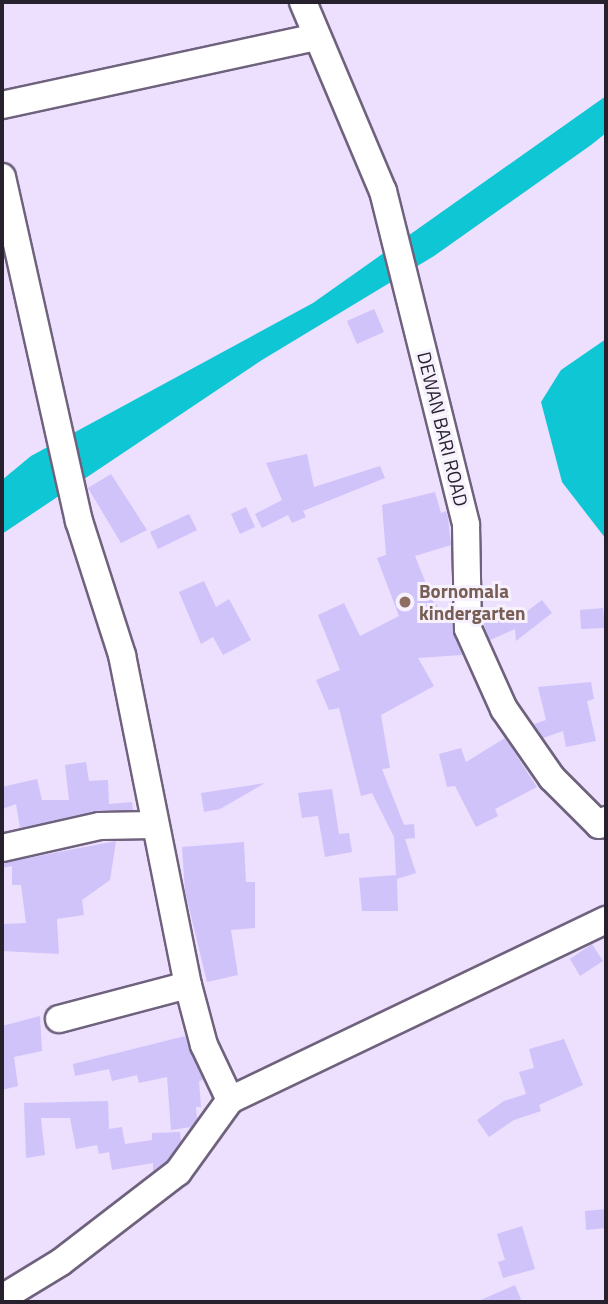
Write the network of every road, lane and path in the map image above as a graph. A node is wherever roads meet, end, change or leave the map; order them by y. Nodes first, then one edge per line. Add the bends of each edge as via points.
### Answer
1 (303, 2) edge
2 (316, 37) junction
3 (2, 105) edge
4 (2, 177) edge
5 (6, 220) edge
6 (606, 820) edge
7 (152, 825) junction
8 (2, 848) edge
9 (606, 920) edge
10 (188, 985) junction
11 (59, 1018) dead end
12 (230, 1100) junction
13 (2, 1298) edge

1 - 2 street, DEWAN BARI ROAD
2 - 3 street
2 - 6 street, DEWAN BARI ROAD via 383,191 424,350 466,524 468,629 504,709 552,778 599,825
4 - 5 street
5 - 7 street via 59,417 79,521 122,655
7 - 8 street via 100,826
7 - 10 street
9 - 12 street
10 - 11 street
10 - 12 street via 204,1045
12 - 13 street via 178,1172 61,1262

